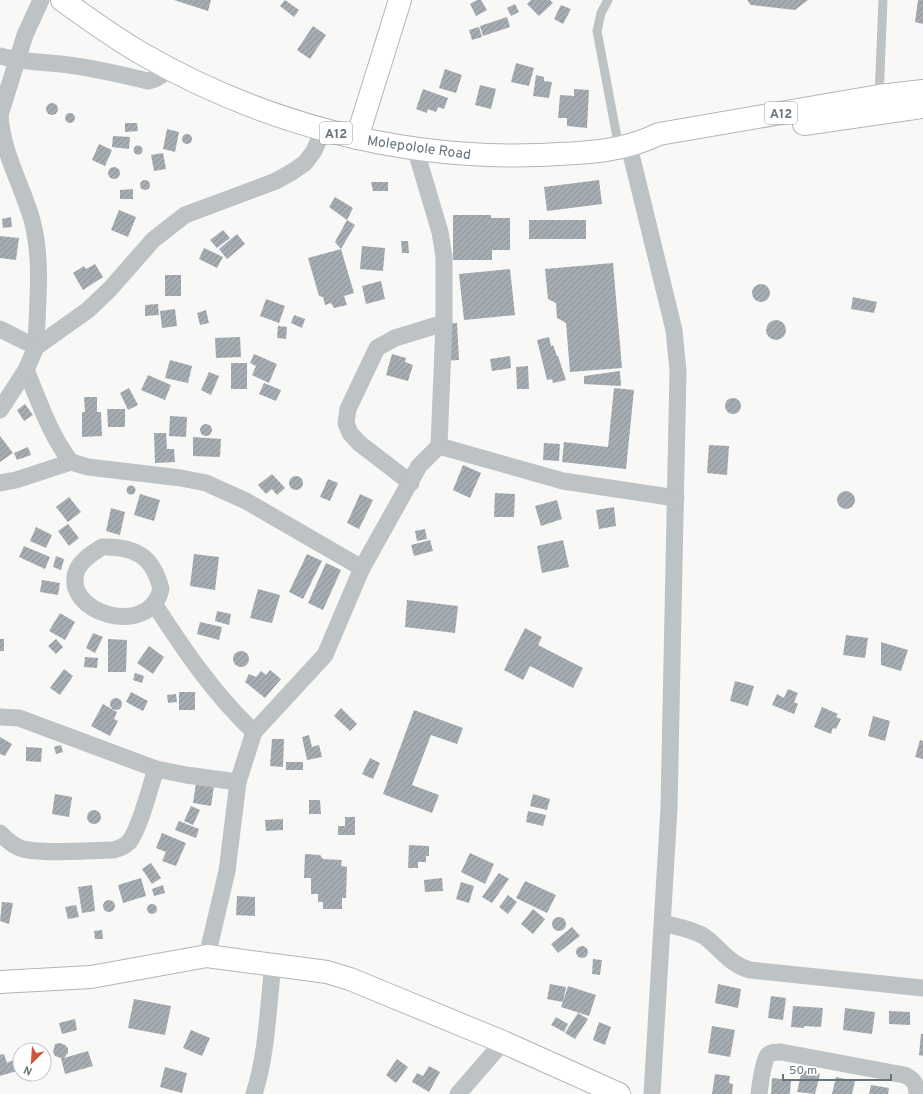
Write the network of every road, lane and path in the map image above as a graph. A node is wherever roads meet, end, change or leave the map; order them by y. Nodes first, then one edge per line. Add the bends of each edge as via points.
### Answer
1 (41, 0) edge
2 (62, 0) edge
3 (400, 0) edge
4 (608, 0) edge
5 (883, 0) edge
6 (0, 56) edge
7 (17, 61) junction
8 (171, 69) junction
9 (923, 91) edge
10 (881, 104) junction
11 (923, 107) edge
12 (0, 115) edge
13 (323, 130) junction
14 (357, 138) junction
15 (630, 146) junction
16 (415, 148) junction
17 (444, 323) junction
18 (0, 329) edge
19 (36, 348) junction
20 (26, 370) junction
21 (0, 410) edge
22 (439, 446) junction
23 (71, 462) junction
24 (0, 483) edge
25 (411, 483) junction
26 (676, 498) junction
27 (362, 568) junction
28 (155, 605) junction
29 (0, 718) edge
30 (254, 732) junction
31 (156, 769) junction
32 (238, 782) junction
33 (0, 833) edge
34 (663, 923) junction
35 (207, 956) junction
36 (273, 965) junction
37 (0, 982) edge
38 (923, 988) edge
39 (503, 1042) junction
40 (254, 1094) edge
41 (458, 1094) edge
42 (619, 1094) edge
43 (652, 1094) edge
44 (759, 1094) edge
45 (917, 1094) edge

1 - 7 street via 25,35
2 - 8 main road, Molepolole Road / A12 via 138,51
3 - 14 main road
4 - 15 lane via 601,12 597,31
5 - 10 lane
6 - 7 street
7 - 8 street via 74,66 148,81
7 - 12 street
8 - 13 main road, Molepolole Road / A12 via 273,114
9 - 10 main road, Molepolole Road / A12
10 - 11 main road, Molepolole Road / A12
10 - 15 main road, Molepolole Road / A12 via 659,134
12 - 19 street via 1,132 32,219 37,243 39,266
13 - 14 main road, Molepolole Road / A12
13 - 19 street via 314,152 305,163 292,172 276,181 185,214 171,224 88,310
14 - 16 main road, Molepolole Road / A12
15 - 16 main road, Molepolole Road / A12 via 505,156
15 - 26 street via 677,349
16 - 17 street via 440,232 444,257
17 - 22 street
17 - 25 street via 395,338 377,348 348,409 346,423 350,433 359,443
18 - 19 street
19 - 20 street
20 - 21 street
20 - 23 street via 53,434
22 - 25 street via 419,466
22 - 26 street via 563,481
23 - 24 street
23 - 27 street via 88,467 206,483 246,501
25 - 27 street
26 - 34 street via 669,808
27 - 30 street via 325,655
28 - 28 street via 161,589 152,564 142,555 127,549 102,547 77,569 75,583 80,597 100,612 113,617 130,616
28 - 30 street via 183,648 228,707
29 - 31 street via 19,718
30 - 32 street
31 - 32 street
31 - 33 street via 136,827 123,848 33,851 20,848
32 - 35 street via 227,871
34 - 38 street via 699,934 733,963 750,970
34 - 43 street
35 - 36 main road
35 - 37 main road via 91,976
36 - 39 main road via 327,972 350,979
36 - 40 street via 262,1062
39 - 41 street
39 - 42 main road
44 - 45 street via 768,1055 780,1052 904,1075 915,1082

